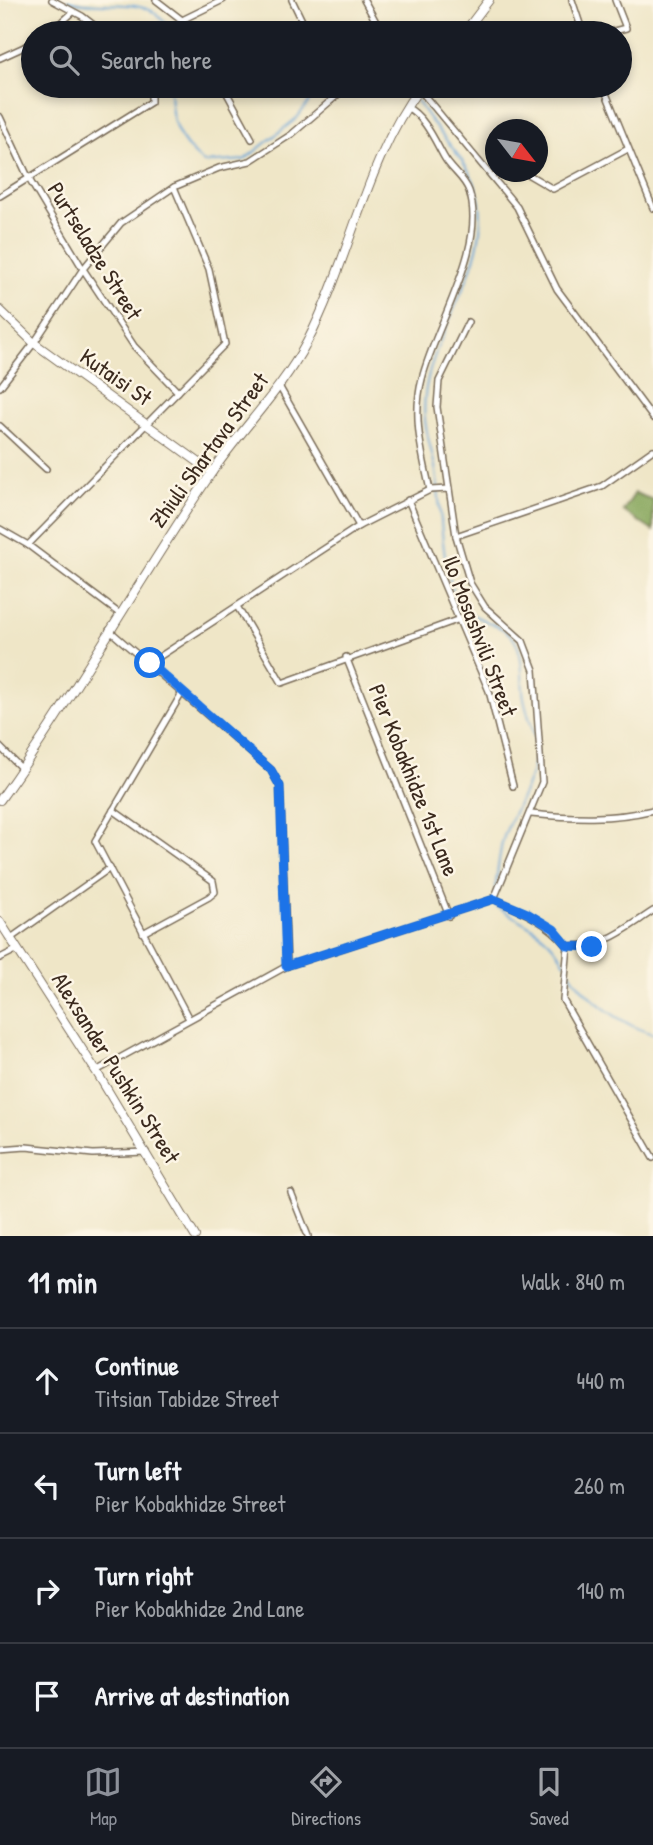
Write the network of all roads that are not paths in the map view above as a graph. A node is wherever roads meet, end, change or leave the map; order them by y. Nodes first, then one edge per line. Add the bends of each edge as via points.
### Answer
1 (52, 0) edge
2 (156, 0) edge
3 (223, 0) edge
4 (292, 0) edge
5 (364, 0) edge
6 (489, 0) edge
7 (572, 0) edge
8 (615, 0) edge
9 (72, 13) junction
10 (182, 20) joint
11 (63, 21) edge
12 (88, 21) edge
13 (303, 21) edge
14 (375, 21) edge
15 (473, 21) edge
16 (579, 21) edge
17 (624, 21) edge
18 (21, 48) edge
19 (0, 58) edge
20 (153, 98) edge
21 (230, 98) edge
22 (334, 98) edge
23 (412, 98) edge
24 (429, 98) edge
25 (608, 98) edge
26 (408, 104) junction
27 (0, 117) edge
28 (252, 139) dead end
29 (628, 149) junction
30 (485, 168) edge
31 (29, 179) junction
32 (496, 182) edge
33 (541, 182) edge
34 (174, 187) junction
35 (0, 196) edge
36 (653, 208) edge
37 (83, 269) junction
38 (0, 310) edge
39 (468, 322) dead end
40 (34, 343) junction
41 (279, 386) junction
42 (0, 387) edge
43 (178, 391) junction
44 (653, 418) edge
45 (147, 423) junction
46 (0, 426) edge
47 (653, 450) edge
48 (46, 468) dead end
49 (212, 472) junction
50 (431, 489) junction
51 (449, 489) junction
52 (408, 500) junction
53 (359, 526) junction
54 (0, 529) edge
55 (456, 536) junction
56 (28, 545) junction
57 (238, 608) junction
58 (120, 614) junction
59 (457, 620) junction
60 (109, 631) junction
61 (346, 657) junction
62 (150, 663) junction
63 (182, 694) junction
64 (0, 747) edge
65 (22, 769) junction
66 (513, 786) dead end
67 (0, 800) edge
68 (113, 810) junction
69 (653, 810) edge
70 (531, 814) junction
71 (110, 868) junction
72 (494, 899) junction
73 (653, 911) edge
74 (449, 916) junction
75 (0, 922) edge
76 (143, 933) junction
77 (11, 938) junction
78 (568, 946) junction
79 (18, 949) junction
80 (0, 958) edge
81 (286, 966) junction
82 (189, 1019) junction
83 (96, 1070) junction
84 (0, 1149) edge
85 (146, 1152) junction
86 (653, 1157) edge
87 (291, 1193) dead end
88 (195, 1235) edge
89 (184, 1236) edge
90 (308, 1236) edge

1 - 9 street
2 - 10 street
3 - 10 street
4 - 13 street
5 - 14 street
6 - 15 street
7 - 16 street
8 - 17 street
9 - 11 street
9 - 12 street
18 - 19 street
20 - 31 street
21 - 28 street
22 - 34 street via 292,134 250,161
23 - 26 street, Zhiuli Shartava Street
24 - 30 street
25 - 29 street
26 - 41 street, Zhiuli Shartava Street via 388,140 307,341
26 - 50 street via 447,163 465,181 473,222 418,402 417,425
27 - 31 street, Purtseladze Street
29 - 33 street via 553,189
29 - 36 street
31 - 35 street
31 - 37 street, Purtseladze Street
32 - 44 street via 517,207 557,289
34 - 37 street via 121,223
34 - 43 street via 209,269 225,340
37 - 40 street
37 - 43 street, Purtseladze Street via 134,346
38 - 40 street, Kutaisi St
39 - 51 street via 439,381 437,407
40 - 42 street
40 - 45 street, Kutaisi St
41 - 49 street, Zhiuli Shartava Street
41 - 53 street
43 - 45 street
45 - 49 street, Kutaisi St
45 - 56 street
46 - 48 street
47 - 55 street via 602,486
49 - 58 street, Zhiuli Shartava Street
50 - 51 street
50 - 52 street
51 - 55 street
52 - 53 street
52 - 59 street, Ilo Mosashvili Street
53 - 57 street
54 - 56 street
55 - 70 street via 470,583 485,607 523,641 534,670 542,782
56 - 58 street
57 - 61 street via 282,683
57 - 62 street
58 - 60 street, Zhiuli Shartava Street
59 - 61 street
59 - 66 street, Ilo Mosashvili Street via 489,691
60 - 62 street
60 - 65 street, Zhiuli Shartava Street
61 - 74 street, Pier Kobakhidze 1st Lane
62 - 63 street
63 - 68 street
63 - 81 street via 271,770 280,786
64 - 65 street
65 - 67 street, Zhiuli Shartava Street
68 - 71 street via 95,841
68 - 76 street via 213,881 215,892 209,897
69 - 70 street via 624,817
70 - 72 street via 517,837
71 - 76 street
71 - 77 street
72 - 74 street
72 - 78 street via 554,929
73 - 78 street via 608,941 592,947
74 - 81 street
75 - 77 street, Alexsander Pushkin Street
76 - 82 street
77 - 79 street, Alexsander Pushkin Street
78 - 86 street via 563,1000
79 - 80 street
79 - 83 street, Alexsander Pushkin Street
81 - 82 street
82 - 83 street
83 - 85 street, Alexsander Pushkin Street
84 - 85 street
85 - 88 street, Alexsander Pushkin Street
87 - 90 street
88 - 89 street

